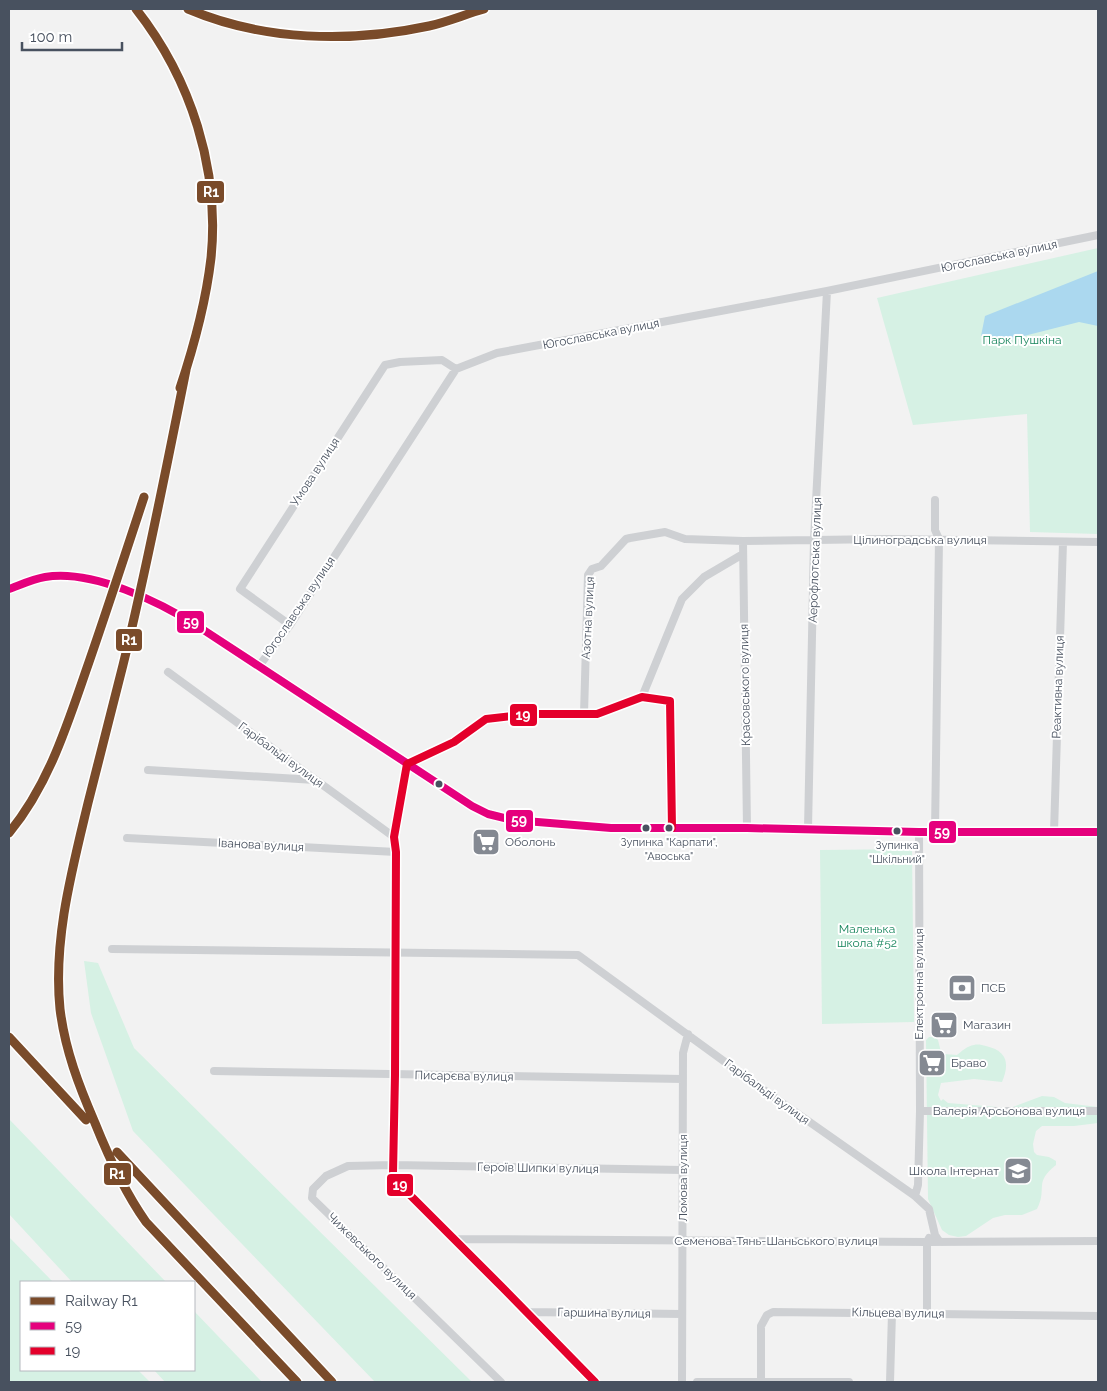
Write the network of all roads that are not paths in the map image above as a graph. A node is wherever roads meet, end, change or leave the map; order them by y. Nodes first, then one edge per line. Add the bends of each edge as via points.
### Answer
1 (1098, 235) edge
2 (827, 292) junction
3 (456, 369) junction
4 (935, 500) dead end
5 (939, 539) junction
6 (814, 540) junction
7 (742, 541) junction
8 (1062, 542) junction
9 (1098, 542) edge
10 (743, 554) junction
11 (9, 589) edge
12 (290, 625) junction
13 (258, 666) junction
14 (168, 672) dead end
15 (642, 697) junction
16 (584, 714) junction
17 (407, 764) junction
18 (148, 770) dead end
19 (315, 780) junction
20 (672, 828) junction
21 (747, 828) junction
22 (808, 829) junction
23 (918, 832) junction
24 (935, 832) junction
25 (1054, 832) junction
26 (1098, 832) edge
27 (394, 837) junction
28 (127, 838) dead end
29 (396, 852) junction
30 (112, 949) dead end
31 (396, 952) junction
32 (688, 1034) junction
33 (214, 1071) dead end
34 (395, 1075) junction
35 (683, 1079) junction
36 (920, 1111) junction
37 (1098, 1111) edge
38 (394, 1165) junction
39 (683, 1170) junction
40 (916, 1196) junction
41 (934, 1230) junction
42 (453, 1239) junction
43 (682, 1241) junction
44 (939, 1241) junction
45 (1098, 1241) edge
46 (927, 1242) junction
47 (527, 1312) junction
48 (892, 1313) junction
49 (927, 1313) junction
50 (682, 1314) junction
51 (1098, 1316) edge
52 (760, 1381) edge
53 (501, 1382) edge
54 (595, 1382) edge
55 (682, 1382) edge
56 (697, 1382) edge
57 (772, 1382) edge
58 (850, 1382) edge
59 (890, 1382) edge

1 - 2 street, Югославська вулиця
2 - 3 street, Югославська вулиця via 497,353
2 - 6 street, Аерофлотська вулиця
3 - 12 street, Югославська вулиця
3 - 12 street, Умова вулиця via 442,360 384,365 240,589
4 - 5 street via 934,530
5 - 6 street, Цілиноградська вулиця
5 - 8 street, Цілиноградська вулиця
5 - 24 street
6 - 7 street, Цілиноградська вулиця
6 - 22 street, Аерофлотська вулиця
7 - 10 street, Красовського вулиця
7 - 16 street, Азотна вулиця via 682,539 665,532 630,538 601,566 589,572
8 - 9 street, Цілиноградська вулиця
8 - 25 street, Реактивна вулиця
10 - 15 street via 704,577 682,599
10 - 21 street, Красовського вулиця
11 - 13 main road via 44,577 70,576 96,582 162,605
12 - 13 street, Югославська вулиця
13 - 17 main road
14 - 19 street, Гарібальді вулиця
15 - 16 street via 597,714
15 - 20 street via 670,701
16 - 17 street via 530,714 486,719 454,742
17 - 20 main road via 488,814 513,820 611,828
17 - 27 street
18 - 19 street
19 - 27 street, Гарібальді вулиця
20 - 21 main road
21 - 22 main road
22 - 23 main road
23 - 24 main road
23 - 36 street, Електронна вулиця
24 - 25 main road
25 - 26 main road
27 - 29 street
28 - 29 street, Іванова вулиця
29 - 31 street
30 - 31 street
31 - 32 street, Гарібальді вулиця via 578,955
31 - 34 street
32 - 35 street, Ломова вулиця via 683,1053
32 - 40 street, Гарібальді вулиця
33 - 34 street, Писарєва вулиця
34 - 35 street, Писарєва вулиця
34 - 38 street
35 - 39 street, Ломова вулиця
36 - 37 street, Валерія Арсьонова вулиця
36 - 40 street, Електронна вулиця
38 - 39 street, Героїв Шипки вулиця
38 - 42 street via 394,1179
38 - 53 street, Чижевського вулиця via 348,1166 326,1176 313,1189 312,1198
39 - 43 street, Ломова вулиця
40 - 41 street, Гарібальді вулиця via 929,1209
41 - 44 street, Гарібальді вулиця
41 - 46 street
42 - 43 street, Семенова-Тянь-Шаньського вулиця
42 - 47 street
43 - 46 street, Семенова-Тянь-Шаньського вулиця
43 - 50 street, Ломова вулиця
44 - 45 street, Семенова-Тянь-Шаньського вулиця
44 - 46 street, Семенова-Тянь-Шаньського вулиця
46 - 49 street
47 - 50 street, Гаршина вулиця
47 - 54 street
48 - 49 street, Кільцева вулиця
48 - 52 street, Кільцева вулиця via 773,1312 767,1315 761,1326
48 - 59 street
49 - 51 street, Кільцева вулиця
50 - 55 street, Ломова вулиця
52 - 56 street
52 - 57 street
57 - 58 street

